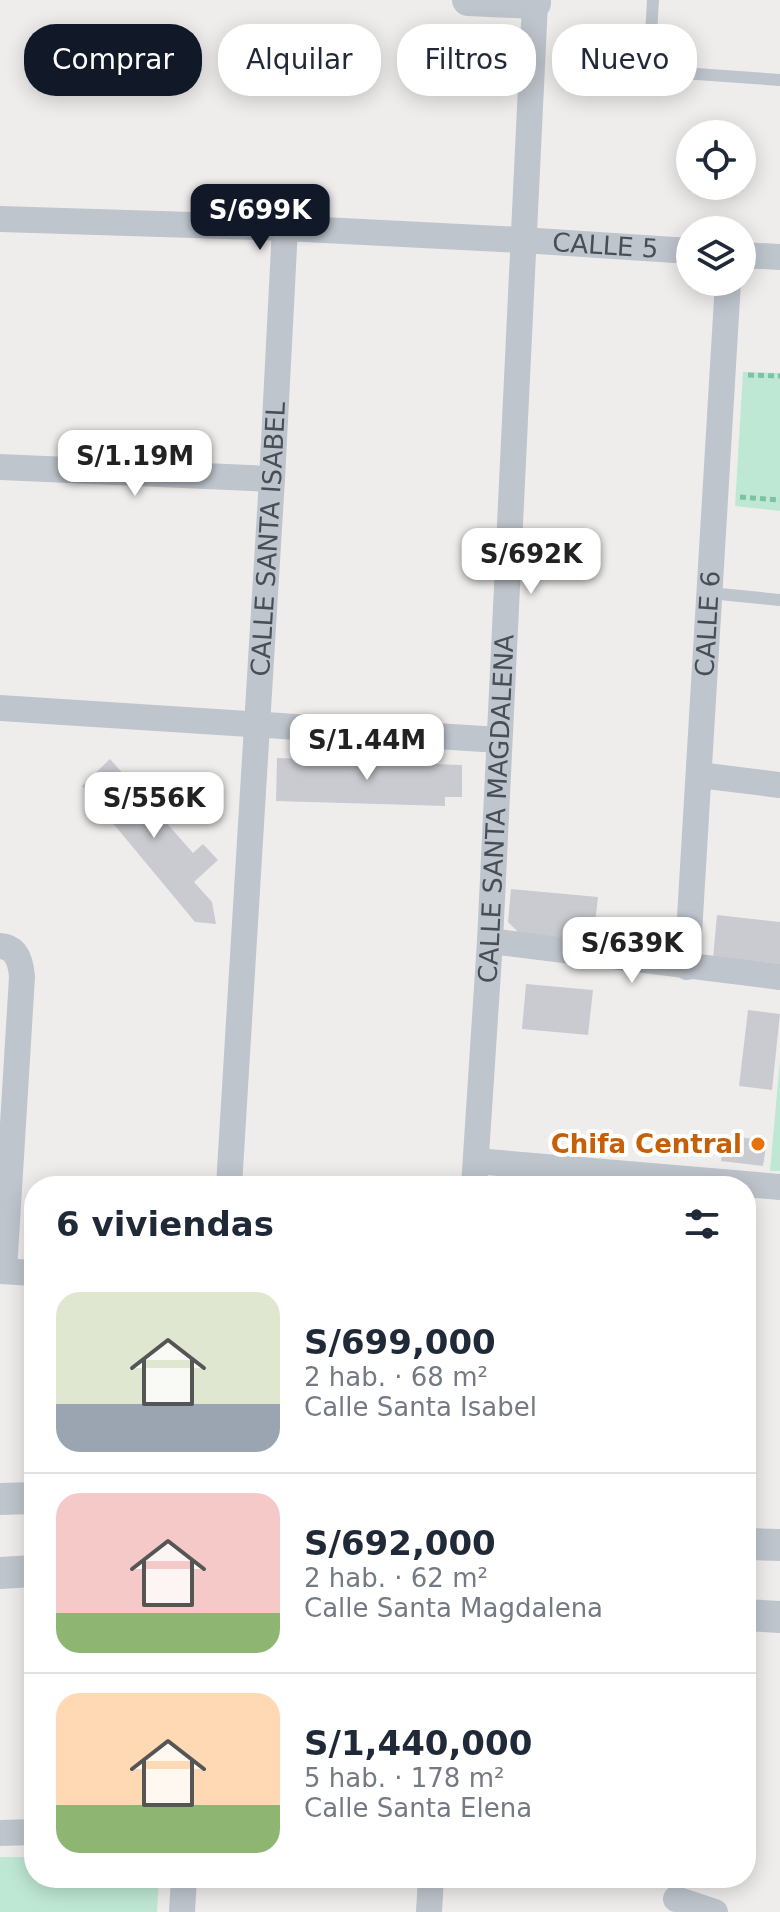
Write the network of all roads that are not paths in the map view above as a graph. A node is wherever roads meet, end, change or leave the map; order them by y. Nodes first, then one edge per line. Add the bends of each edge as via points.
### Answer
1 (468, 0) edge
2 (653, 0) edge
3 (535, 2) edge
4 (780, 80) edge
5 (0, 219) edge
6 (285, 228) junction
7 (522, 240) junction
8 (676, 250) edge
9 (756, 256) edge
10 (780, 257) edge
11 (727, 296) edge
12 (0, 467) edge
13 (272, 479) junction
14 (710, 593) junction
15 (780, 600) edge
16 (0, 708) edge
17 (256, 725) junction
18 (499, 740) junction
19 (699, 775) junction
20 (780, 785) edge
21 (490, 941) junction
22 (0, 946) edge
23 (687, 967) junction
24 (780, 977) edge
25 (6, 1143) edge
26 (475, 1173) edge
27 (230, 1176) edge
28 (540, 1176) edge
29 (756, 1186) edge
30 (780, 1187) edge
31 (2, 1271) edge
32 (24, 1272) edge
33 (24, 1498) edge
34 (0, 1499) edge
35 (756, 1544) edge
36 (780, 1545) edge
37 (24, 1572) edge
38 (0, 1573) edge
39 (756, 1616) edge
40 (780, 1617) edge
41 (24, 1832) edge
42 (0, 1833) edge
43 (183, 1888) edge
44 (430, 1888) edge
45 (675, 1896) edge
46 (182, 1912) edge
47 (429, 1912) edge
48 (715, 1912) edge

1 - 3 street
2 - 4 lane via 650,51 656,66 668,72
3 - 7 street, CALLE SANTA MAGDALENA
5 - 6 street, CALLE 5
6 - 7 street, CALLE 5
6 - 13 street, CALLE SANTA ISABEL
7 - 8 street, CALLE 5
7 - 18 street, CALLE SANTA MAGDALENA
9 - 10 street
11 - 14 street, CALLE 6
12 - 13 street
13 - 17 street, CALLE SANTA ISABEL
14 - 15 lane
14 - 19 street, CALLE 6
16 - 17 street
17 - 18 street
17 - 27 street, CALLE SANTA ISABEL
18 - 21 street, CALLE SANTA MAGDALENA
19 - 20 street
19 - 23 street, CALLE 6
21 - 23 street
21 - 26 street, CALLE SANTA MAGDALENA
22 - 25 street via 15,953 22,977
23 - 24 street
25 - 31 street
26 - 28 street
29 - 30 street
31 - 32 street
33 - 34 street
35 - 36 street
37 - 38 street
39 - 40 street
41 - 42 street
43 - 46 street
44 - 47 street
45 - 48 street

